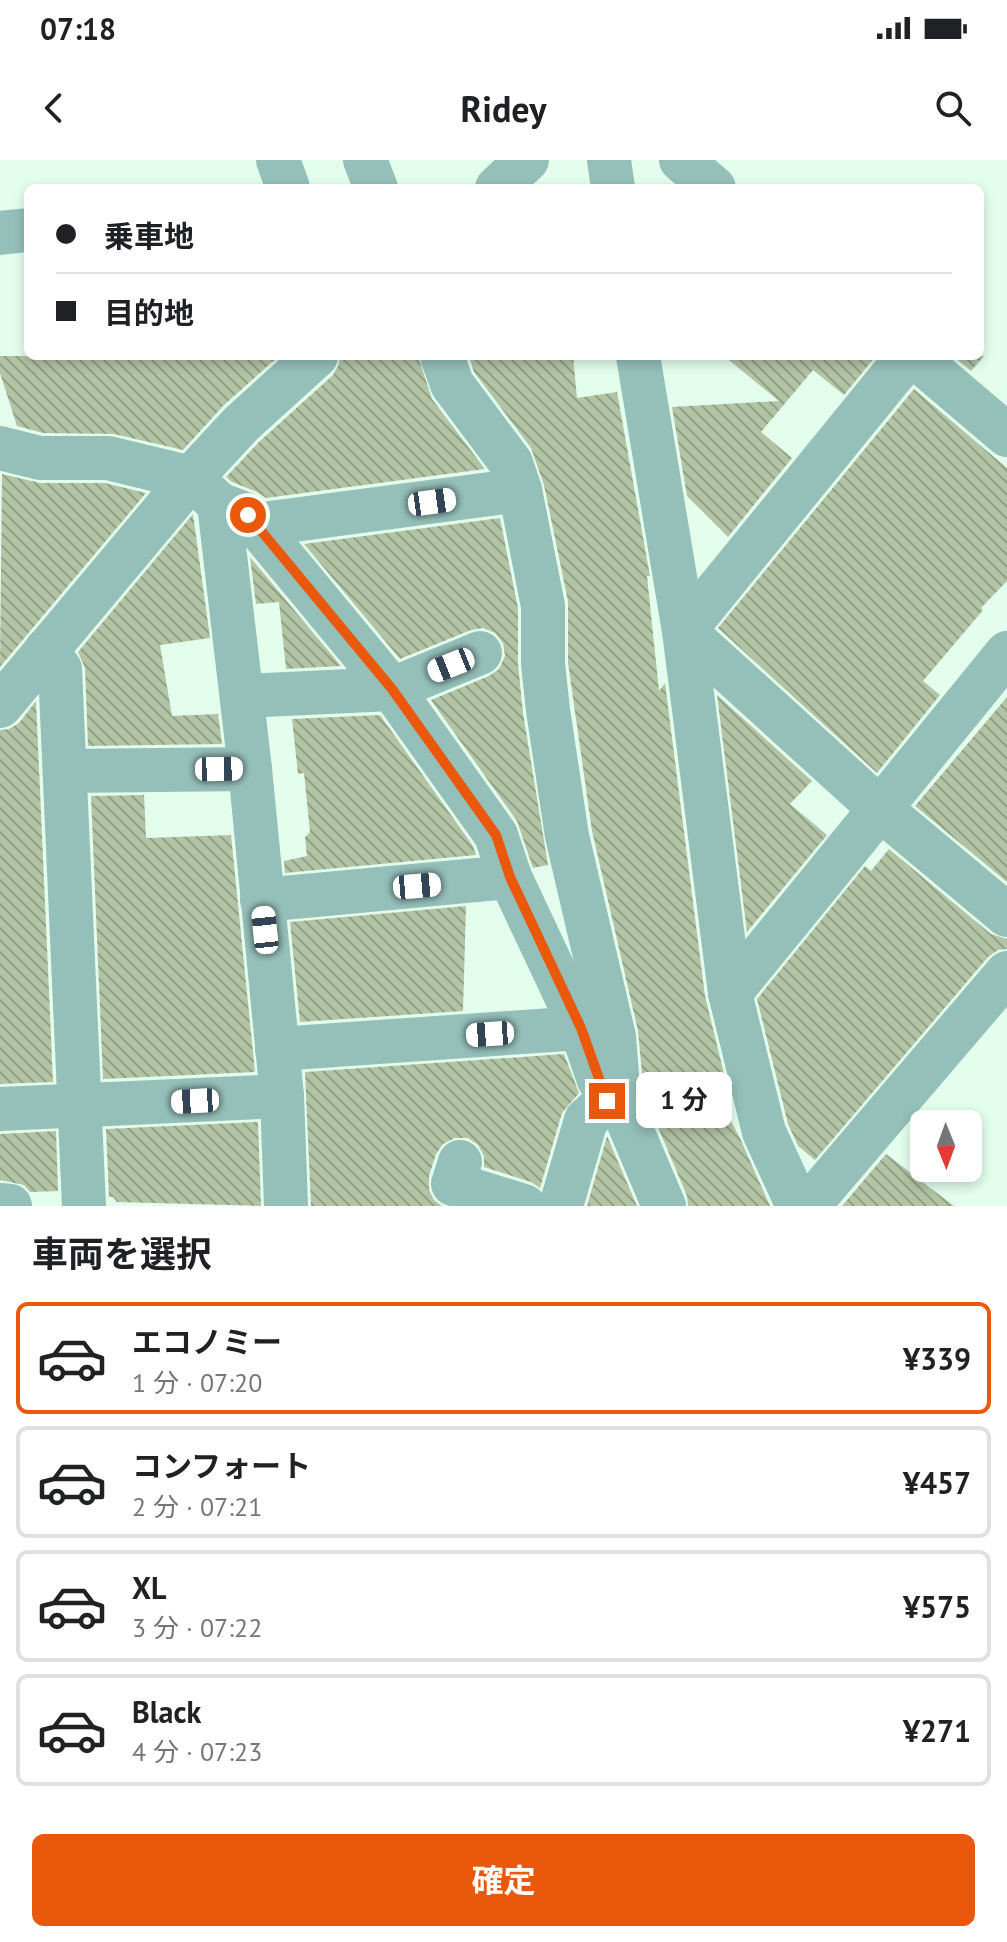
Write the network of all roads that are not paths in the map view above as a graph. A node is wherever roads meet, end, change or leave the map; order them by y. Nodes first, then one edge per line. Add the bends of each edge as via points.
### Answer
1 (278, 160) edge
2 (365, 160) edge
3 (527, 160) edge
4 (609, 160) edge
5 (681, 160) edge
6 (287, 184) edge
7 (374, 184) edge
8 (501, 184) edge
9 (612, 184) edge
10 (709, 184) edge
11 (24, 230) edge
12 (0, 233) edge
13 (312, 360) edge
14 (443, 360) edge
15 (639, 360) edge
16 (908, 360) edge
17 (916, 360) edge
18 (1007, 435) edge
19 (0, 448) edge
20 (520, 490) junction
21 (222, 502) junction
22 (684, 631) junction
23 (46, 650) junction
24 (480, 653) dead end
25 (1007, 653) edge
26 (392, 689) junction
27 (242, 696) junction
28 (0, 706) edge
29 (250, 769) junction
30 (65, 771) junction
31 (879, 808) junction
32 (510, 877) junction
33 (262, 900) junction
34 (1007, 915) edge
35 (1007, 973) edge
36 (730, 993) junction
37 (581, 1028) junction
38 (277, 1049) junction
39 (282, 1096) junction
40 (607, 1101) junction
41 (78, 1106) junction
42 (0, 1109) edge
43 (460, 1162) dead end
44 (0, 1205) edge
45 (10, 1206) edge
46 (84, 1206) edge
47 (286, 1206) edge
48 (524, 1206) edge
49 (561, 1206) edge
50 (656, 1206) edge
51 (664, 1206) edge
52 (798, 1206) edge
53 (808, 1206) edge

1 - 6 street
2 - 7 street
3 - 8 street
4 - 9 street
5 - 10 street
11 - 12 street
13 - 21 street via 241,424
14 - 20 street via 452,384 511,463
15 - 22 street
16 - 22 street
17 - 18 street
19 - 21 street via 40,458 108,458
20 - 21 street
20 - 51 street via 543,606 543,664 562,808 614,1037 619,1100
21 - 23 street
21 - 26 street
21 - 27 street
22 - 31 street
22 - 36 street
23 - 28 street
23 - 30 street via 60,669
24 - 26 street
25 - 31 street
26 - 27 street
26 - 32 street via 496,835
27 - 29 street
29 - 30 street
29 - 33 street
30 - 41 street
31 - 34 street
31 - 36 street
32 - 33 street
32 - 37 street
33 - 38 street
35 - 53 street
36 - 52 street via 764,1132
37 - 38 street
37 - 40 street
38 - 39 street
39 - 41 street
39 - 47 street
40 - 49 street via 586,1120
40 - 50 street
41 - 42 street
41 - 46 street
43 - 48 street via 453,1184
44 - 45 street

